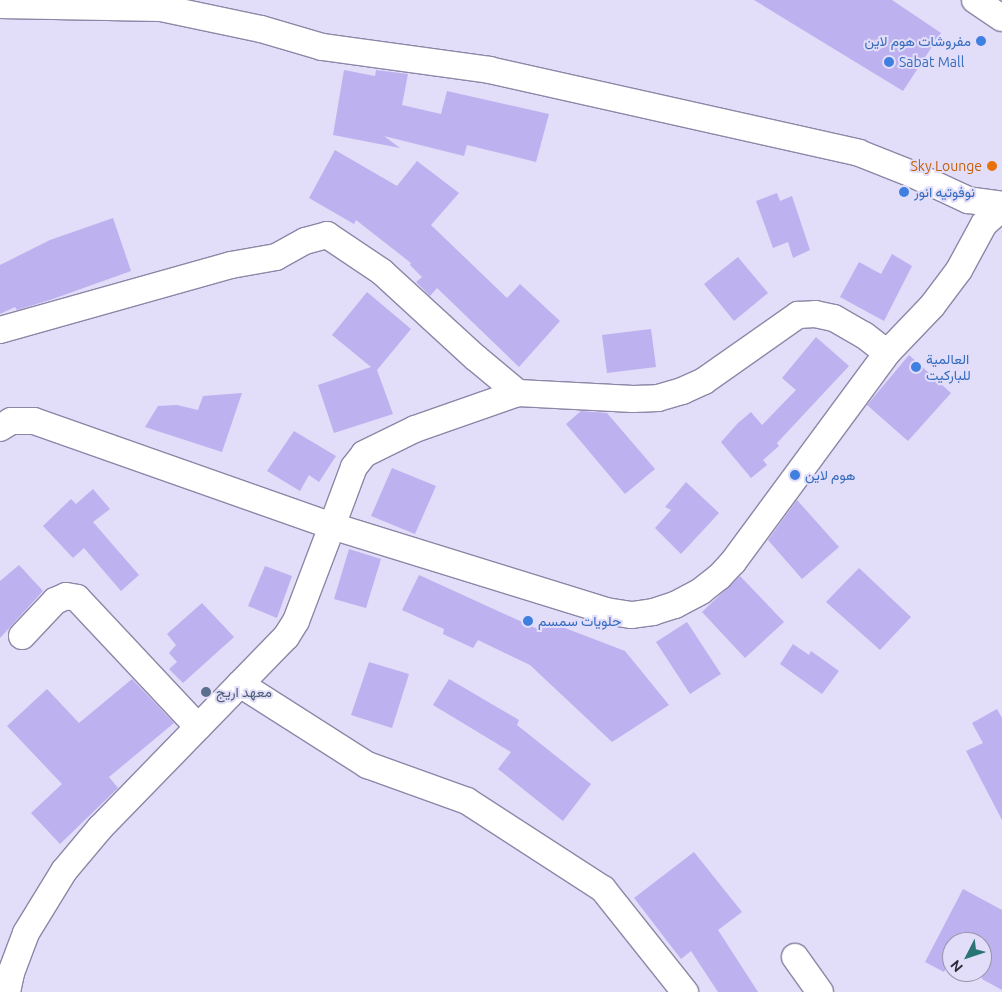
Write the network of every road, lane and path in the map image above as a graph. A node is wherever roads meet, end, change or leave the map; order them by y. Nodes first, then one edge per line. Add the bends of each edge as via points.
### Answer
1 (975, 0) edge
2 (0, 5) edge
3 (1002, 18) edge
4 (1002, 205) edge
5 (1002, 208) edge
6 (0, 330) edge
7 (887, 353) junction
8 (518, 393) junction
9 (0, 428) edge
10 (332, 526) junction
11 (22, 636) dead end
12 (240, 684) junction
13 (198, 727) junction
14 (795, 957) dead end
15 (7, 992) edge
16 (685, 992) edge
17 (820, 992) edge

1 - 3 street
2 - 4 street via 161,8 340,50 489,70 860,153 968,200
5 - 7 street via 984,224 958,270 932,306
6 - 8 street via 231,265 276,257 304,241 327,236 382,272
7 - 8 street via 834,318 798,315 704,381 658,398
7 - 10 street via 733,562 701,591 653,612 606,611
8 - 10 street via 415,429 364,454 354,467
9 - 10 street via 11,421 34,421
10 - 12 street via 296,620 286,637
11 - 13 street via 55,601 66,596 77,598
12 - 13 street
12 - 16 street via 367,765 468,801 603,889
13 - 15 street via 64,870 26,933
14 - 17 street

